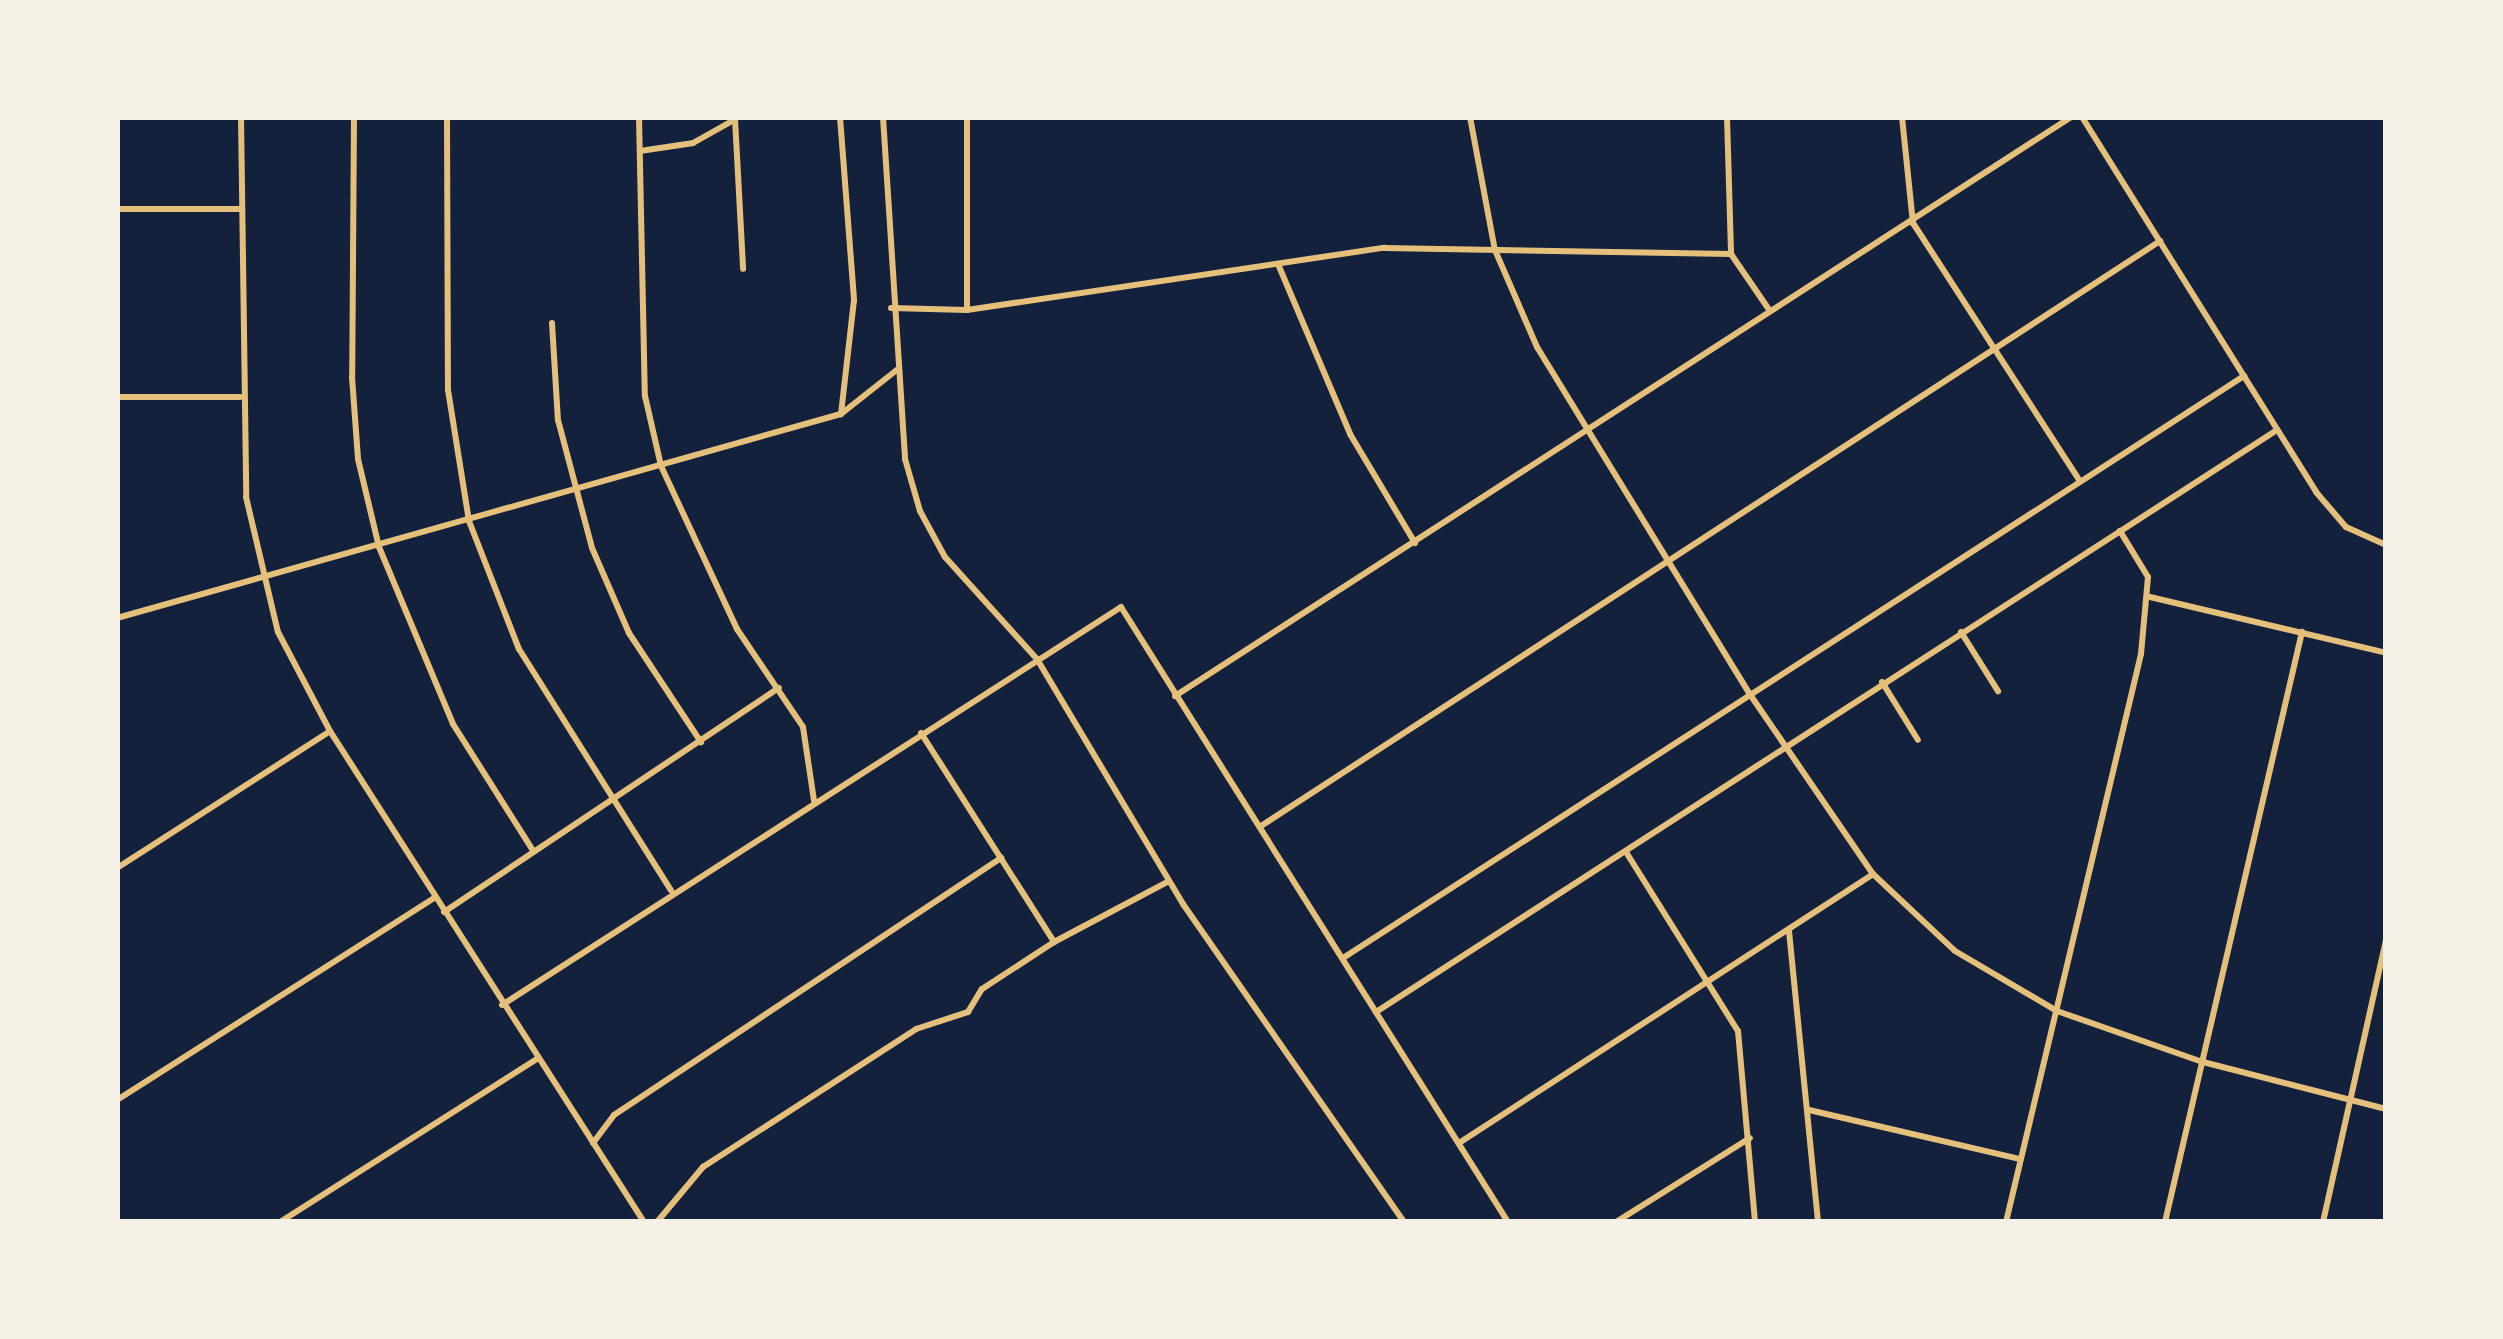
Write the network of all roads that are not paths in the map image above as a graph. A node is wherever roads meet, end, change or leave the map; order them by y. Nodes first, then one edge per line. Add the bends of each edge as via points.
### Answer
1 (241, 117) edge
2 (354, 117) edge
3 (447, 117) edge
4 (639, 117) edge
5 (840, 117) edge
6 (884, 117) edge
7 (968, 117) edge
8 (1470, 117) edge
9 (1726, 117) edge
10 (1903, 117) edge
11 (2071, 117) edge
12 (2082, 117) edge
13 (735, 118) edge
14 (640, 151) junction
15 (117, 209) edge
16 (239, 209) junction
17 (1912, 223) junction
18 (2160, 242) junction
19 (1495, 250) junction
20 (1731, 254) junction
21 (1278, 264) junction
22 (743, 269) dead end
23 (891, 308) junction
24 (968, 310) junction
25 (1770, 312) junction
26 (552, 323) dead end
27 (1993, 348) junction
28 (898, 368) junction
29 (2244, 376) junction
30 (117, 397) edge
31 (240, 397) junction
32 (841, 414) junction
33 (2277, 430) junction
34 (1584, 431) junction
35 (661, 466) junction
36 (2080, 481) junction
37 (573, 491) junction
38 (470, 521) junction
39 (2120, 531) junction
40 (1415, 543) junction
41 (2386, 544) edge
42 (379, 547) junction
43 (1664, 559) junction
44 (261, 579) junction
45 (2150, 597) junction
46 (117, 618) edge
47 (1961, 632) junction
48 (2302, 632) junction
49 (2386, 653) edge
50 (1037, 659) junction
51 (1882, 682) junction
52 (778, 688) junction
53 (1998, 691) dead end
54 (1749, 693) junction
55 (1175, 696) junction
56 (330, 731) junction
57 (921, 734) junction
58 (1918, 740) dead end
59 (701, 742) junction
60 (1783, 743) junction
61 (814, 800) junction
62 (615, 801) junction
63 (1261, 826) junction
64 (534, 852) junction
65 (1626, 852) junction
66 (1001, 858) junction
67 (117, 868) edge
68 (1873, 874) junction
69 (1169, 881) junction
70 (671, 890) junction
71 (434, 898) junction
72 (444, 912) junction
73 (1789, 931) junction
74 (2386, 940) edge
75 (1054, 942) junction
76 (1343, 958) junction
77 (1708, 982) junction
78 (502, 1005) junction
79 (2057, 1011) junction
80 (1376, 1012) junction
81 (538, 1058) junction
82 (2203, 1062) junction
83 (117, 1100) edge
84 (2351, 1100) junction
85 (2386, 1109) edge
86 (1809, 1110) junction
87 (1750, 1138) junction
88 (593, 1144) junction
89 (1458, 1144) junction
90 (2020, 1159) junction
91 (280, 1222) edge
92 (644, 1222) edge
93 (657, 1222) edge
94 (1404, 1222) edge
95 (1508, 1222) edge
96 (1616, 1222) edge
97 (1755, 1222) edge
98 (1818, 1222) edge
99 (2006, 1222) edge
100 (2165, 1222) edge
101 (2323, 1222) edge

1 - 16 street
2 - 42 street via 352,377 358,459
3 - 38 street via 448,390
4 - 14 street
5 - 32 street via 854,300
6 - 23 street
7 - 24 street
8 - 19 street
9 - 20 street
10 - 17 street
11 - 17 street
12 - 18 street
13 - 14 street via 693,142
13 - 22 street
14 - 35 street via 645,396
15 - 16 street
16 - 31 street
17 - 25 street
17 - 27 street
18 - 27 street
18 - 29 street
19 - 20 street
19 - 21 street via 1384,248
19 - 34 street
20 - 25 street
21 - 24 street
21 - 40 street via 1350,434
23 - 24 street
23 - 28 street
25 - 34 street
26 - 37 street
27 - 36 street
27 - 43 street
28 - 32 street
28 - 50 street via 905,459 920,511 945,557
29 - 33 street
29 - 36 street
30 - 31 street
31 - 44 street
32 - 35 street
33 - 39 street
33 - 41 street via 2329,509
34 - 40 street
34 - 43 street
35 - 37 street
35 - 52 street via 706,572
36 - 54 street
37 - 38 street
37 - 59 street via 629,633
38 - 42 street
38 - 62 street via 519,649
39 - 45 street via 2148,577
39 - 47 street
40 - 55 street
42 - 44 street
42 - 64 street via 453,724
43 - 54 street
43 - 63 street
44 - 46 street
44 - 56 street via 278,632
45 - 48 street
45 - 79 street
47 - 51 street
47 - 53 street
48 - 49 street
48 - 82 street
50 - 55 street via 1121,608
50 - 57 street
50 - 69 street
51 - 58 street
51 - 60 street
52 - 59 street
52 - 61 street via 803,727
54 - 60 street
54 - 76 street
55 - 63 street
56 - 67 street
56 - 71 street
57 - 61 street
57 - 66 street
59 - 62 street
60 - 65 street
60 - 68 street
61 - 70 street
62 - 64 street
62 - 70 street
63 - 76 street
64 - 72 street
65 - 77 street
65 - 80 street
66 - 75 street
66 - 88 street via 614,1115
68 - 73 street
68 - 79 street via 1955,951
69 - 75 street
69 - 94 street
70 - 78 street
71 - 72 street
71 - 83 street
72 - 78 street
73 - 77 street
73 - 86 street
74 - 84 street
75 - 93 street via 982,989 968,1012 916,1029 703,1167
76 - 80 street
77 - 87 street via 1740,1040
77 - 89 street
78 - 81 street
79 - 82 street
79 - 90 street
80 - 89 street
81 - 88 street
81 - 91 street
82 - 84 street
82 - 100 street
84 - 85 street
84 - 101 street
86 - 90 street
86 - 98 street
87 - 96 street
87 - 97 street
88 - 92 street
89 - 95 street
90 - 99 street

